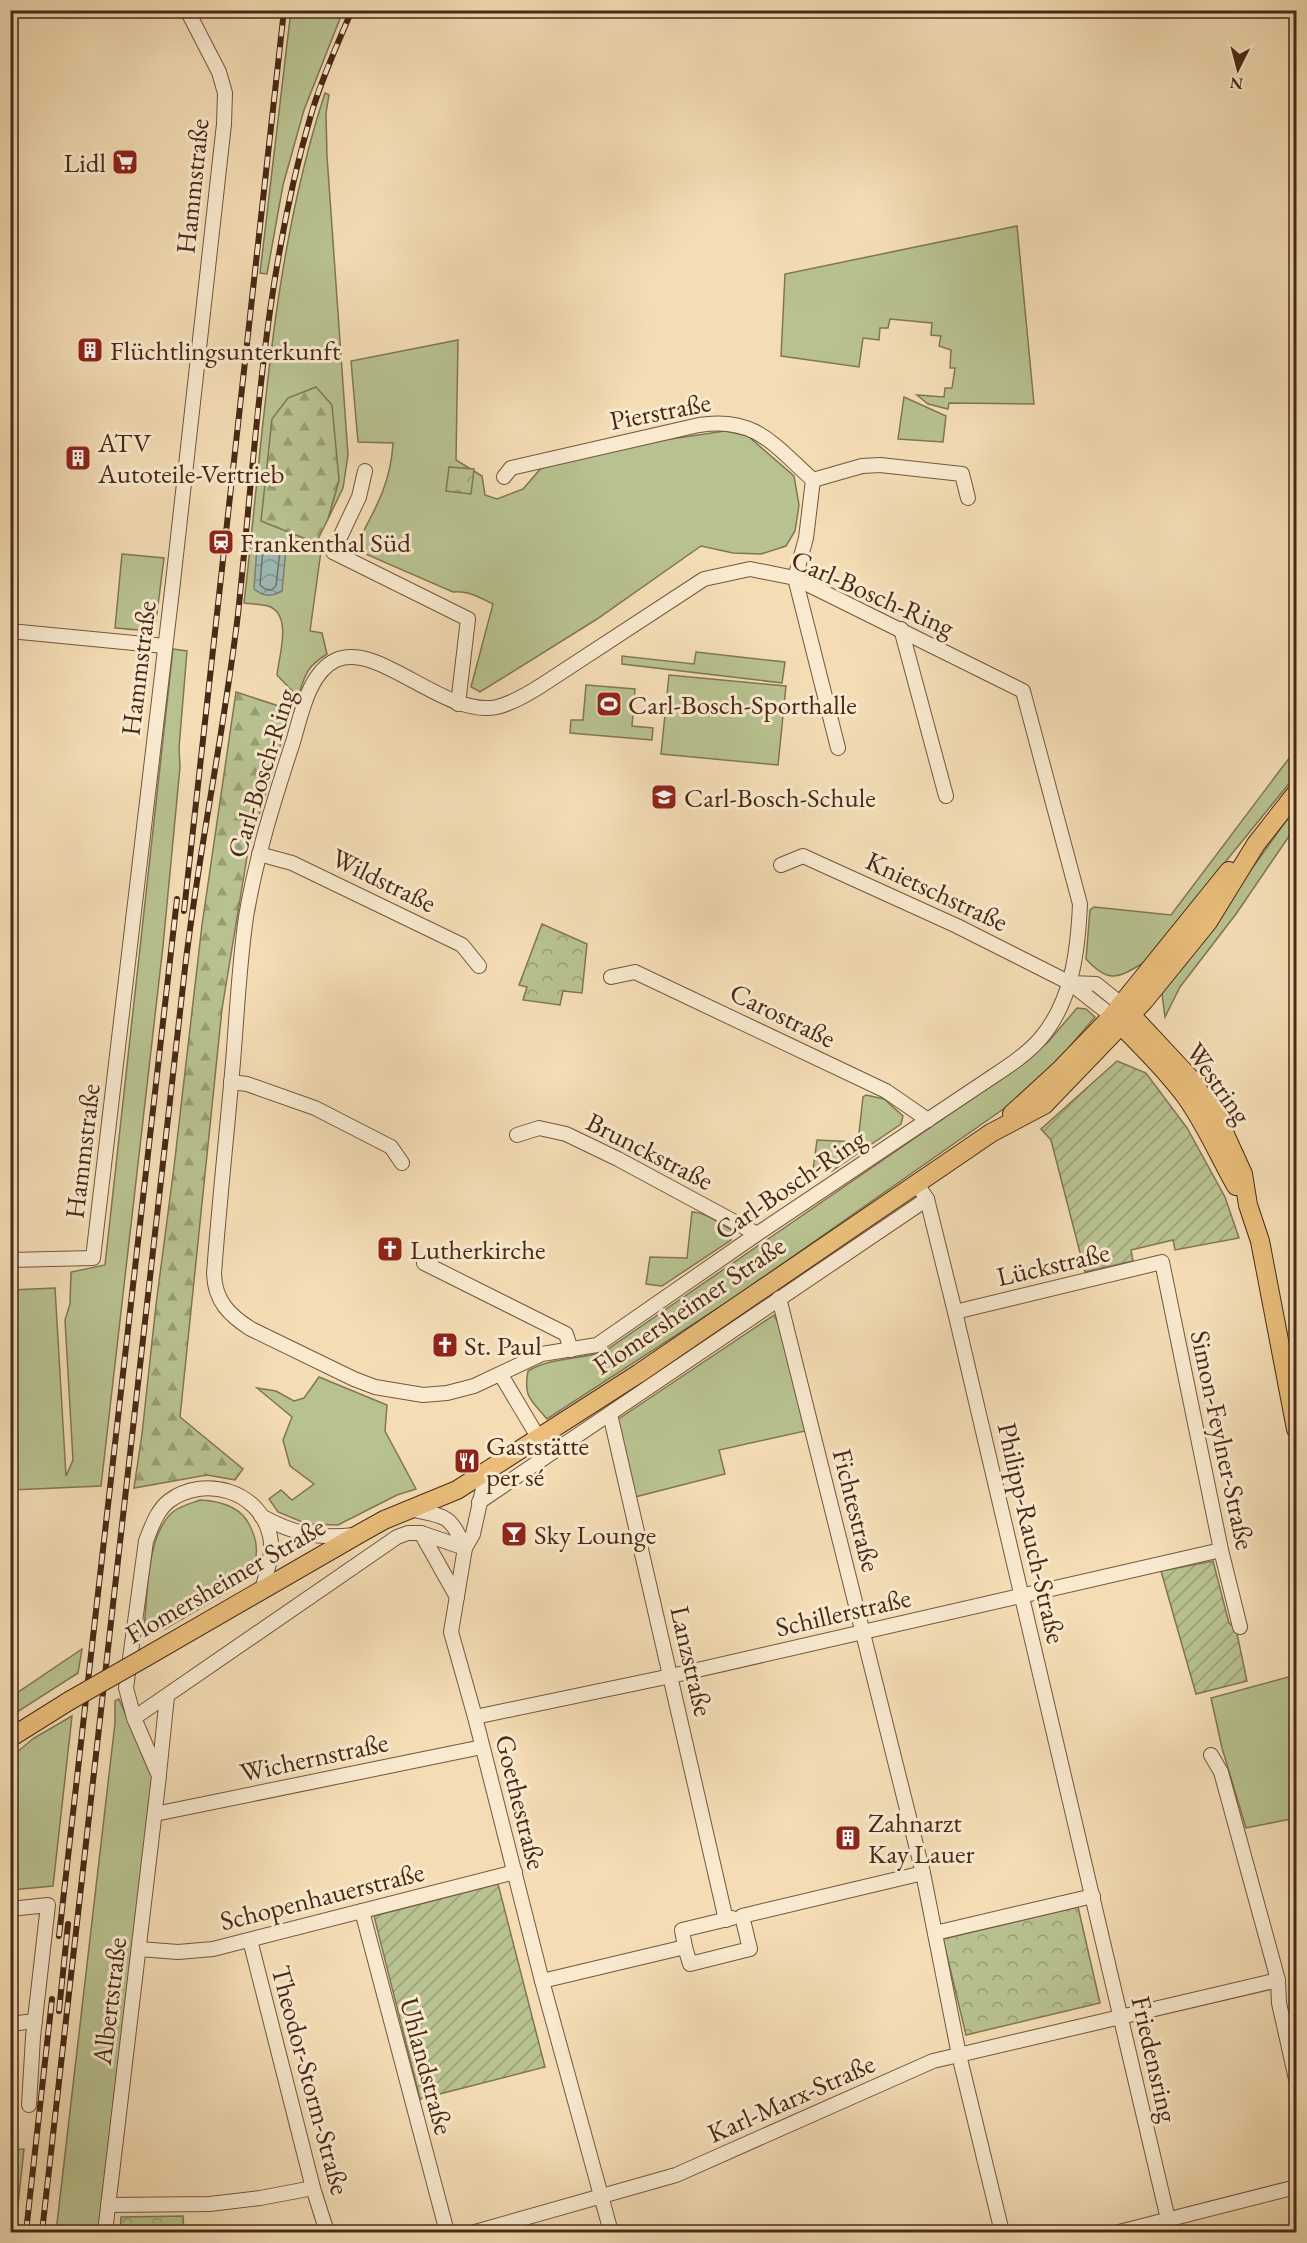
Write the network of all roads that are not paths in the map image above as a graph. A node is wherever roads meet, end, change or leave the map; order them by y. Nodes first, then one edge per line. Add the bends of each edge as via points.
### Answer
1 (187, 10) edge
2 (365, 471) dead end
3 (504, 477) dead end
4 (813, 480) junction
5 (968, 498) dead end
6 (795, 578) junction
7 (901, 629) junction
8 (10, 631) edge
9 (165, 646) junction
10 (458, 704) junction
11 (838, 748) dead end
12 (1296, 793) edge
13 (945, 796) dead end
14 (259, 854) junction
15 (781, 865) dead end
16 (479, 966) dead end
17 (611, 976) dead end
18 (1070, 983) junction
19 (1121, 1015) junction
20 (231, 1082) junction
21 (928, 1120) junction
22 (517, 1135) dead end
23 (402, 1163) dead end
24 (916, 1183) junction
25 (927, 1199) junction
26 (757, 1234) junction
27 (10, 1260) edge
28 (1162, 1262) joint
29 (424, 1263) dead end
30 (779, 1298) junction
31 (955, 1312) junction
32 (571, 1350) junction
33 (501, 1375) junction
34 (610, 1414) junction
35 (1296, 1429) edge
36 (537, 1437) junction
37 (487, 1470) junction
38 (479, 1502) junction
39 (409, 1509) junction
40 (261, 1516) junction
41 (421, 1533) junction
42 (359, 1534) junction
43 (465, 1548) junction
44 (1221, 1550) junction
45 (262, 1591) junction
46 (1022, 1595) junction
47 (457, 1597) junction
48 (1240, 1627) dead end
49 (862, 1632) junction
50 (671, 1676) junction
51 (167, 1696) junction
52 (475, 1717) junction
53 (134, 1718) junction
54 (10, 1738) edge
55 (482, 1747) junction
56 (1211, 1755) dead end
57 (159, 1776) junction
58 (154, 1814) junction
59 (514, 1872) junction
60 (923, 1873) junction
61 (1093, 1896) junction
62 (10, 1909) edge
63 (362, 1911) junction
64 (742, 1916) junction
65 (726, 1920) junction
66 (935, 1933) junction
67 (250, 1940) junction
68 (685, 1947) junction
69 (140, 1949) junction
70 (1278, 1980) junction
71 (542, 1981) junction
72 (1121, 2017) junction
73 (35, 2021) junction
74 (10, 2024) edge
75 (959, 2055) junction
76 (1296, 2079) edge
77 (29, 2105) dead end
78 (1296, 2187) edge
79 (313, 2188) junction
80 (602, 2198) junction
81 (108, 2205) junction
82 (1169, 2226) edge
83 (105, 2232) edge
84 (327, 2232) edge
85 (447, 2232) edge
86 (475, 2232) edge
87 (611, 2232) edge
88 (1002, 2232) edge
89 (1119, 2232) edge

1 - 9 street, Hammstraße via 219,72 225,93 224,124
2 - 10 street via 359,497 333,552 468,620
3 - 4 street, Pierstraße via 511,468 720,422 743,425 761,434
4 - 5 street via 880,465 962,474
4 - 6 street via 806,538
6 - 7 street, Carl-Bosch-Ring
6 - 10 street, Carl-Bosch-Ring via 750,569 704,579 516,700 481,708
6 - 11 street
7 - 13 street
7 - 18 street, Carl-Bosch-Ring via 1023,691 1080,904
8 - 9 street
9 - 27 street, Hammstraße via 93,1258
10 - 14 street, Carl-Bosch-Ring via 366,660 345,657 326,666 305,704
12 - 19 main road, Flomersheimer Straße via 1256,844 1208,922
14 - 16 street, Wildstraße via 292,862 451,939 462,945
14 - 20 street, Carl-Bosch-Ring via 245,930
15 - 18 street, Knietschstraße via 803,856
17 - 21 street, Carostraße via 634,972 886,1091
18 - 19 street
18 - 21 street, Carl-Bosch-Ring via 1052,1021 1028,1051
19 - 24 main road, Flomersheimer Straße via 1044,1105 991,1133
19 - 35 main road, Westring via 1190,1078 1216,1117 1243,1174 1260,1241
20 - 23 street via 315,1108 391,1147
20 - 33 street, Carl-Bosch-Ring via 214,1275 215,1288 227,1312 251,1329 375,1387 423,1395 447,1393
21 - 26 street, Carl-Bosch-Ring
22 - 26 street, Brunckstraße via 539,1128 566,1134
24 - 25 street, Philipp-Rauch-Straße
24 - 36 main road, Flomersheimer Straße via 638,1374
25 - 30 street, Flomersheimer Straße
25 - 31 street, Philipp-Rauch-Straße
26 - 32 street, Carl-Bosch-Ring via 597,1345
28 - 31 street, Lückstraße
28 - 44 street, Simon-Feylner-Straße
29 - 32 street via 566,1334
30 - 34 street, Flomersheimer Straße
30 - 49 street, Fichtestraße
31 - 46 street, Philipp-Rauch-Straße
32 - 33 street, Carl-Bosch-Ring via 542,1354
33 - 36 street
34 - 38 street, Flomersheimer Straße
34 - 50 street, Lanzstraße
36 - 37 main road, Flomersheimer Straße
37 - 38 street, Goethestraße
37 - 39 main road, Flomersheimer Straße via 449,1494
38 - 43 street, Goethestraße via 473,1534
39 - 42 main road, Flomersheimer Straße
39 - 43 street via 452,1522
40 - 42 street via 310,1536
40 - 45 street via 270,1534 271,1553
40 - 53 street via 248,1500 225,1489 202,1488 168,1502 154,1521 146,1541 126,1688
41 - 43 street
41 - 47 street
41 - 51 street, Flomersheimer Straße via 398,1537
42 - 45 main road, Flomersheimer Straße
43 - 47 street, Goethestraße
44 - 46 street, Schillerstraße
44 - 48 street, Simon-Feylner-Straße
45 - 54 main road, Flomersheimer Straße, bridge
46 - 49 street, Schillerstraße
46 - 61 street, Philipp-Rauch-Straße
47 - 52 street, Goethestraße via 451,1632
49 - 50 street, Schillerstraße
49 - 60 street, Fichtestraße
50 - 52 street, Schillerstraße
50 - 65 street, Lanzstraße
51 - 53 street, Flomersheimer Straße
51 - 57 street, Albertstraße
52 - 55 street, Goethestraße
53 - 57 street
55 - 58 street, Wichernstraße
55 - 59 street, Goethestraße
56 - 70 street via 1221,1772
57 - 58 street, Albertstraße
58 - 69 street, Albertstraße
59 - 63 street, Schopenhauerstraße
59 - 71 street, Goethestraße
60 - 64 street
60 - 66 street, Fichtestraße
61 - 66 street
61 - 72 street, Friedensring
62 - 73 street via 48,1905
63 - 67 street, Schopenhauerstraße
63 - 85 street, Uhlandstraße
64 - 65 street
64 - 68 street via 750,1949 690,1964
65 - 68 street via 682,1930
66 - 75 street, Fichtestraße
67 - 69 street, Schopenhauerstraße via 177,1952
67 - 79 street, Theodor-Storm-Straße
68 - 71 street
69 - 81 street, Albertstraße
70 - 72 street, Karl-Marx-Straße
70 - 76 street via 1279,2003
71 - 80 street, Goethestraße
72 - 75 street, Karl-Marx-Straße
72 - 82 street, Friedensring
73 - 74 street
73 - 77 street
75 - 80 street, Karl-Marx-Straße via 933,2061 676,2175
75 - 88 street, Fichtestraße
78 - 82 street
79 - 81 street via 210,2204
79 - 84 street, Theodor-Storm-Straße
80 - 86 street, Karl-Marx-Straße
80 - 87 street, Goethestraße
81 - 83 street, Albertstraße
82 - 89 street

